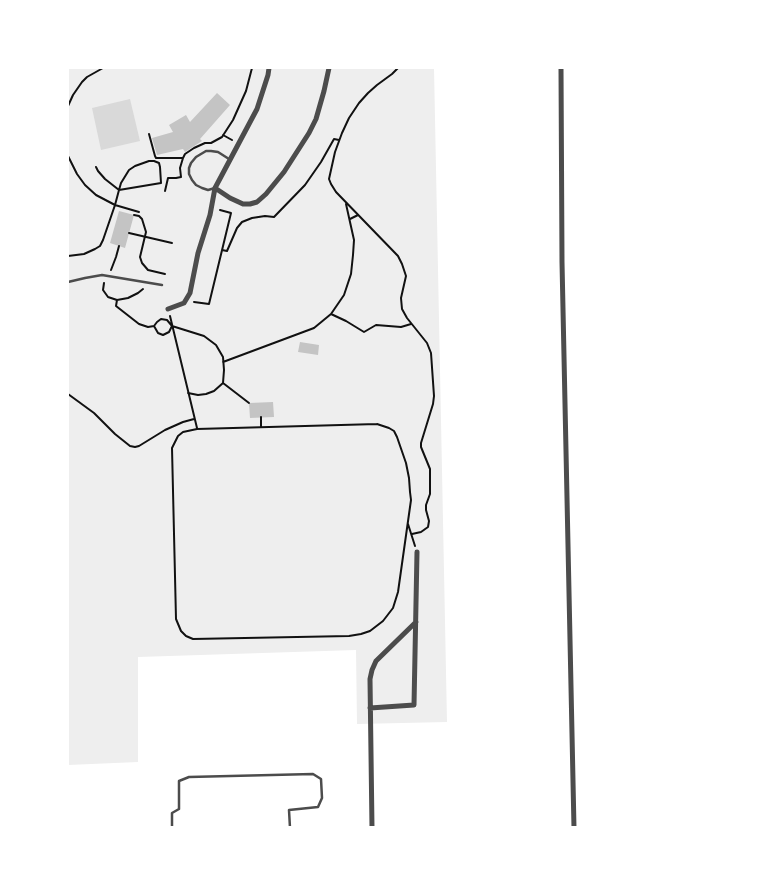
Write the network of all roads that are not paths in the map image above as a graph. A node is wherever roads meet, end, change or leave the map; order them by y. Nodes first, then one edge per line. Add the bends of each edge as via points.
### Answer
1 (270, 68) edge
2 (329, 68) edge
3 (561, 68) edge
4 (230, 160) junction
5 (215, 188) junction
6 (68, 282) edge
7 (162, 285) dead end
8 (168, 309) road end
9 (417, 552) road end
10 (416, 622) junction
11 (370, 708) junction
12 (172, 828) edge
13 (290, 828) edge
14 (372, 828) edge
15 (574, 828) edge

1 - 4 street via 257,109
2 - 5 street via 309,133 266,194 258,202 243,204
3 - 15 street
4 - 5 street
4 - 5 lane via 211,150 190,162 189,174 196,185 208,190
5 - 8 street via 190,293 184,304
6 - 7 lane via 102,275
9 - 10 street
10 - 11 street via 376,661 370,679
10 - 11 street via 414,705
11 - 14 street
12 - 13 lane via 172,814 179,809 178,781 189,777 313,774 321,779 322,798 318,806 289,810

